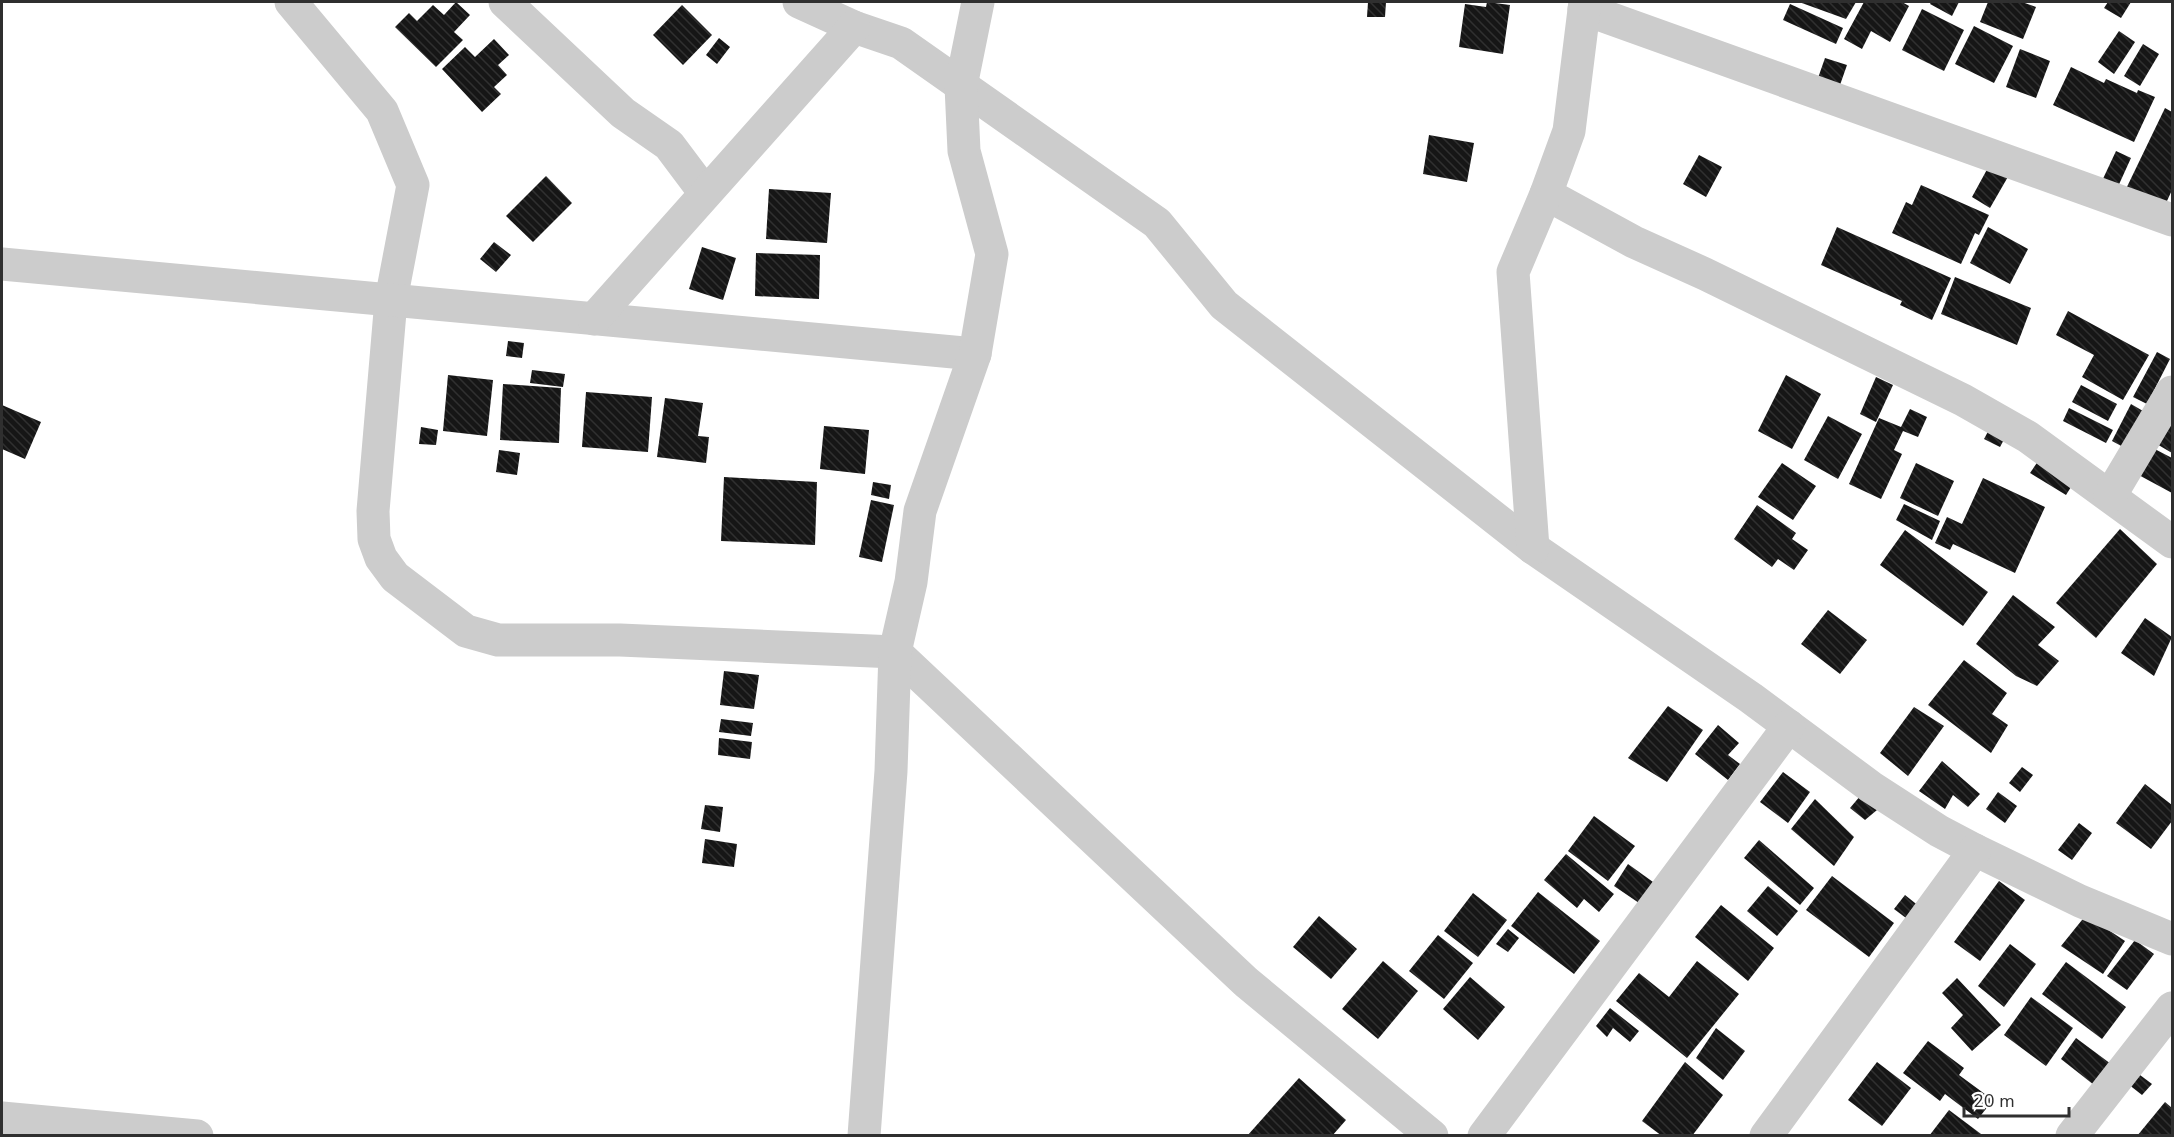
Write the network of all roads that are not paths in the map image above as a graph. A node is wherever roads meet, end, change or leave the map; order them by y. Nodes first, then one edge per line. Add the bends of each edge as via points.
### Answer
1 (291, 2) edge
2 (505, 2) edge
3 (799, 2) edge
4 (978, 2) edge
5 (1584, 5) edge
6 (854, 27) junction
7 (961, 86) junction
8 (705, 193) junction
9 (1546, 194) junction
10 (2172, 220) edge
11 (2, 264) edge
12 (391, 300) junction
13 (594, 319) junction
14 (975, 354) junction
15 (2172, 392) edge
16 (2110, 496) junction
17 (2172, 542) edge
18 (1533, 548) junction
19 (895, 652) junction
20 (1789, 726) junction
21 (1975, 850) junction
22 (2172, 939) edge
23 (2172, 1008) edge
24 (2, 1118) edge
25 (197, 1136) edge
26 (864, 1136) edge
27 (1432, 1136) edge
28 (1484, 1136) edge
29 (1766, 1136) edge
30 (2072, 1136) edge

1 - 12 street via 382,111 413,185
2 - 8 street via 623,113 669,145
3 - 6 street
4 - 7 street
5 - 9 street via 1569,131
5 - 10 street
6 - 7 street via 901,43
6 - 8 street
7 - 14 street via 964,151 992,254
7 - 18 street via 1157,223 1224,305
8 - 13 street
9 - 16 street via 1634,242 1963,400 2028,437
9 - 18 street via 1513,272
11 - 12 street
12 - 13 street
12 - 19 street via 374,539 381,558 395,577 466,631 498,640 620,640
13 - 14 street
14 - 19 street via 920,511 911,582
15 - 16 street
16 - 17 street
18 - 20 street
19 - 26 street via 891,771
19 - 27 street via 1246,981
20 - 21 street via 1871,787
20 - 28 street
21 - 22 street via 2080,901
21 - 29 street
23 - 30 street
24 - 25 street

